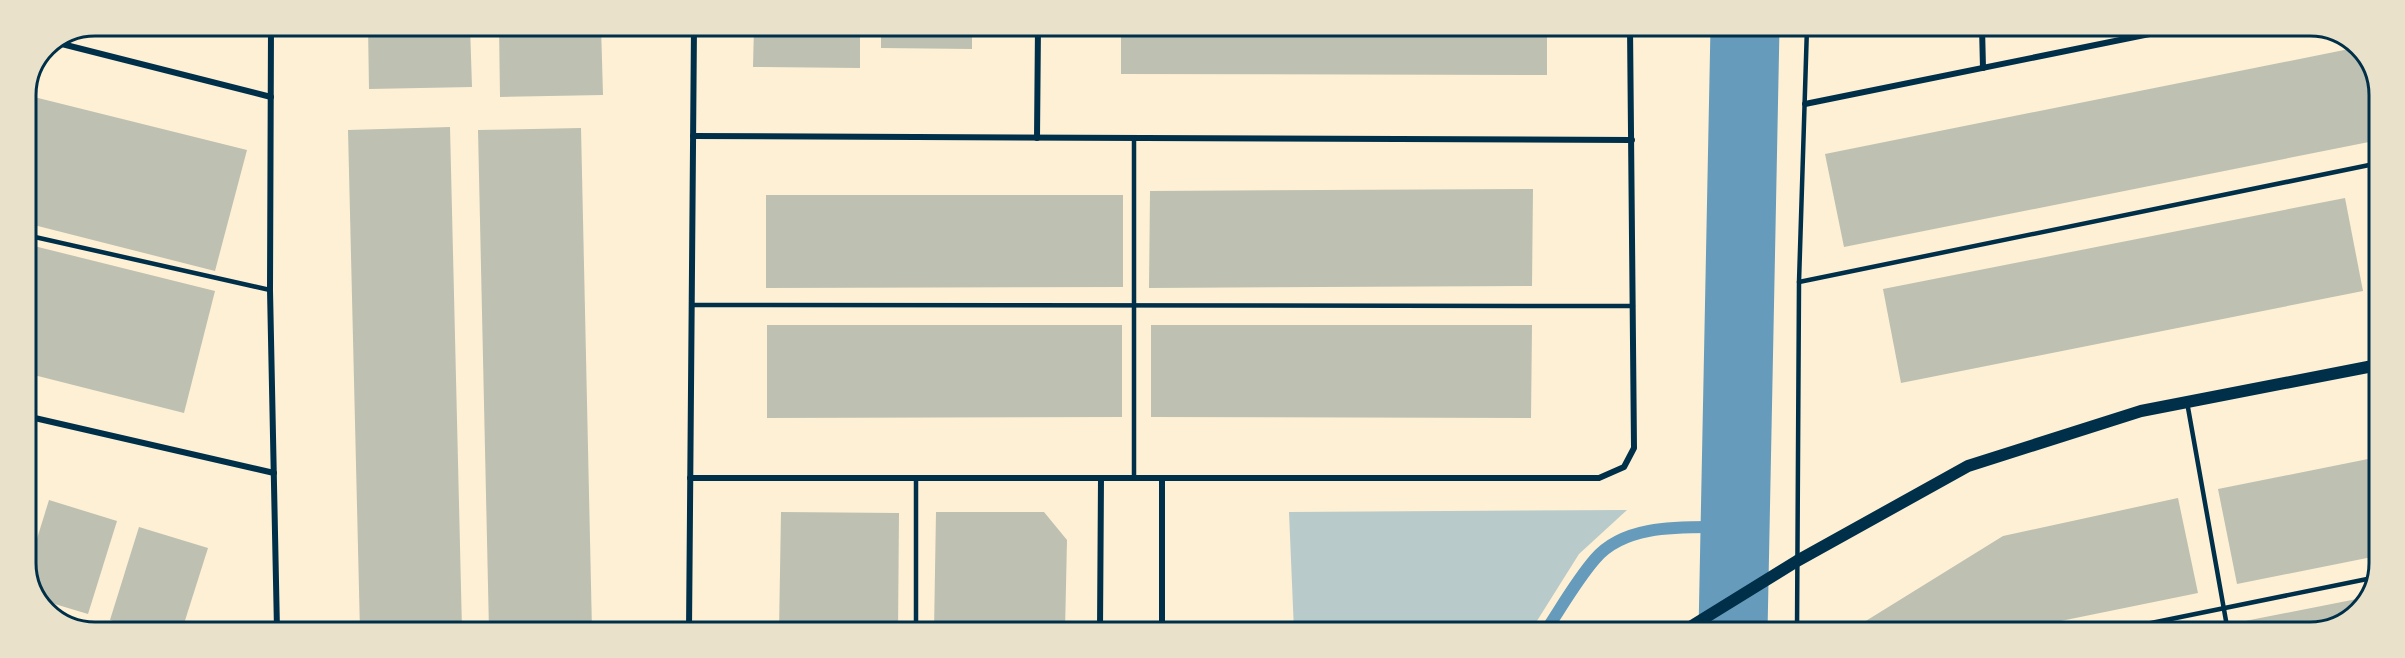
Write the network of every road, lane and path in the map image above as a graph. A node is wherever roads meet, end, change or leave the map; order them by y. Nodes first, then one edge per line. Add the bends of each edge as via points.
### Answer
1 (271, 36) edge
2 (694, 36) edge
3 (1038, 36) edge
4 (1630, 36) edge
5 (1807, 36) edge
6 (1982, 36) edge
7 (2140, 36) edge
8 (64, 45) edge
9 (1983, 68) junction
10 (271, 97) junction
11 (1805, 104) junction
12 (693, 136) junction
13 (1037, 138) junction
14 (1134, 138) junction
15 (1632, 140) junction
16 (2369, 165) edge
17 (36, 237) edge
18 (1799, 282) junction
19 (270, 290) junction
20 (692, 305) junction
21 (1134, 305) junction
22 (1633, 306) junction
23 (2369, 367) edge
24 (2187, 402) junction
25 (36, 418) edge
26 (274, 473) junction
27 (690, 478) junction
28 (916, 478) junction
29 (1101, 478) junction
30 (1134, 478) junction
31 (1162, 478) junction
32 (1797, 561) junction
33 (2367, 579) edge
34 (2224, 608) junction
35 (277, 622) edge
36 (689, 622) edge
37 (915, 622) edge
38 (1100, 622) edge
39 (1162, 622) edge
40 (1697, 622) edge
41 (1797, 622) edge
42 (2156, 622) edge
43 (2226, 622) edge

1 - 10 street
2 - 12 street
3 - 13 street
4 - 15 street
5 - 11 lane
6 - 9 street
7 - 9 street
8 - 10 street
9 - 11 street
10 - 19 street
11 - 18 lane
12 - 13 street
12 - 20 street
13 - 14 street
14 - 15 street
14 - 21 lane
15 - 22 street
16 - 18 lane
17 - 19 lane
18 - 32 lane
19 - 26 street
20 - 21 lane
20 - 27 street
21 - 22 lane
21 - 30 lane
22 - 31 street via 1634,448 1624,467 1599,478
23 - 24 main road
24 - 32 main road via 2141,411 1968,466
24 - 34 lane
25 - 26 street
26 - 35 street
27 - 28 street
27 - 36 street
28 - 29 street
28 - 37 lane
29 - 30 street
29 - 38 street
30 - 31 street
31 - 39 street
32 - 40 main road
32 - 41 lane
33 - 34 lane
34 - 42 lane
34 - 43 lane

